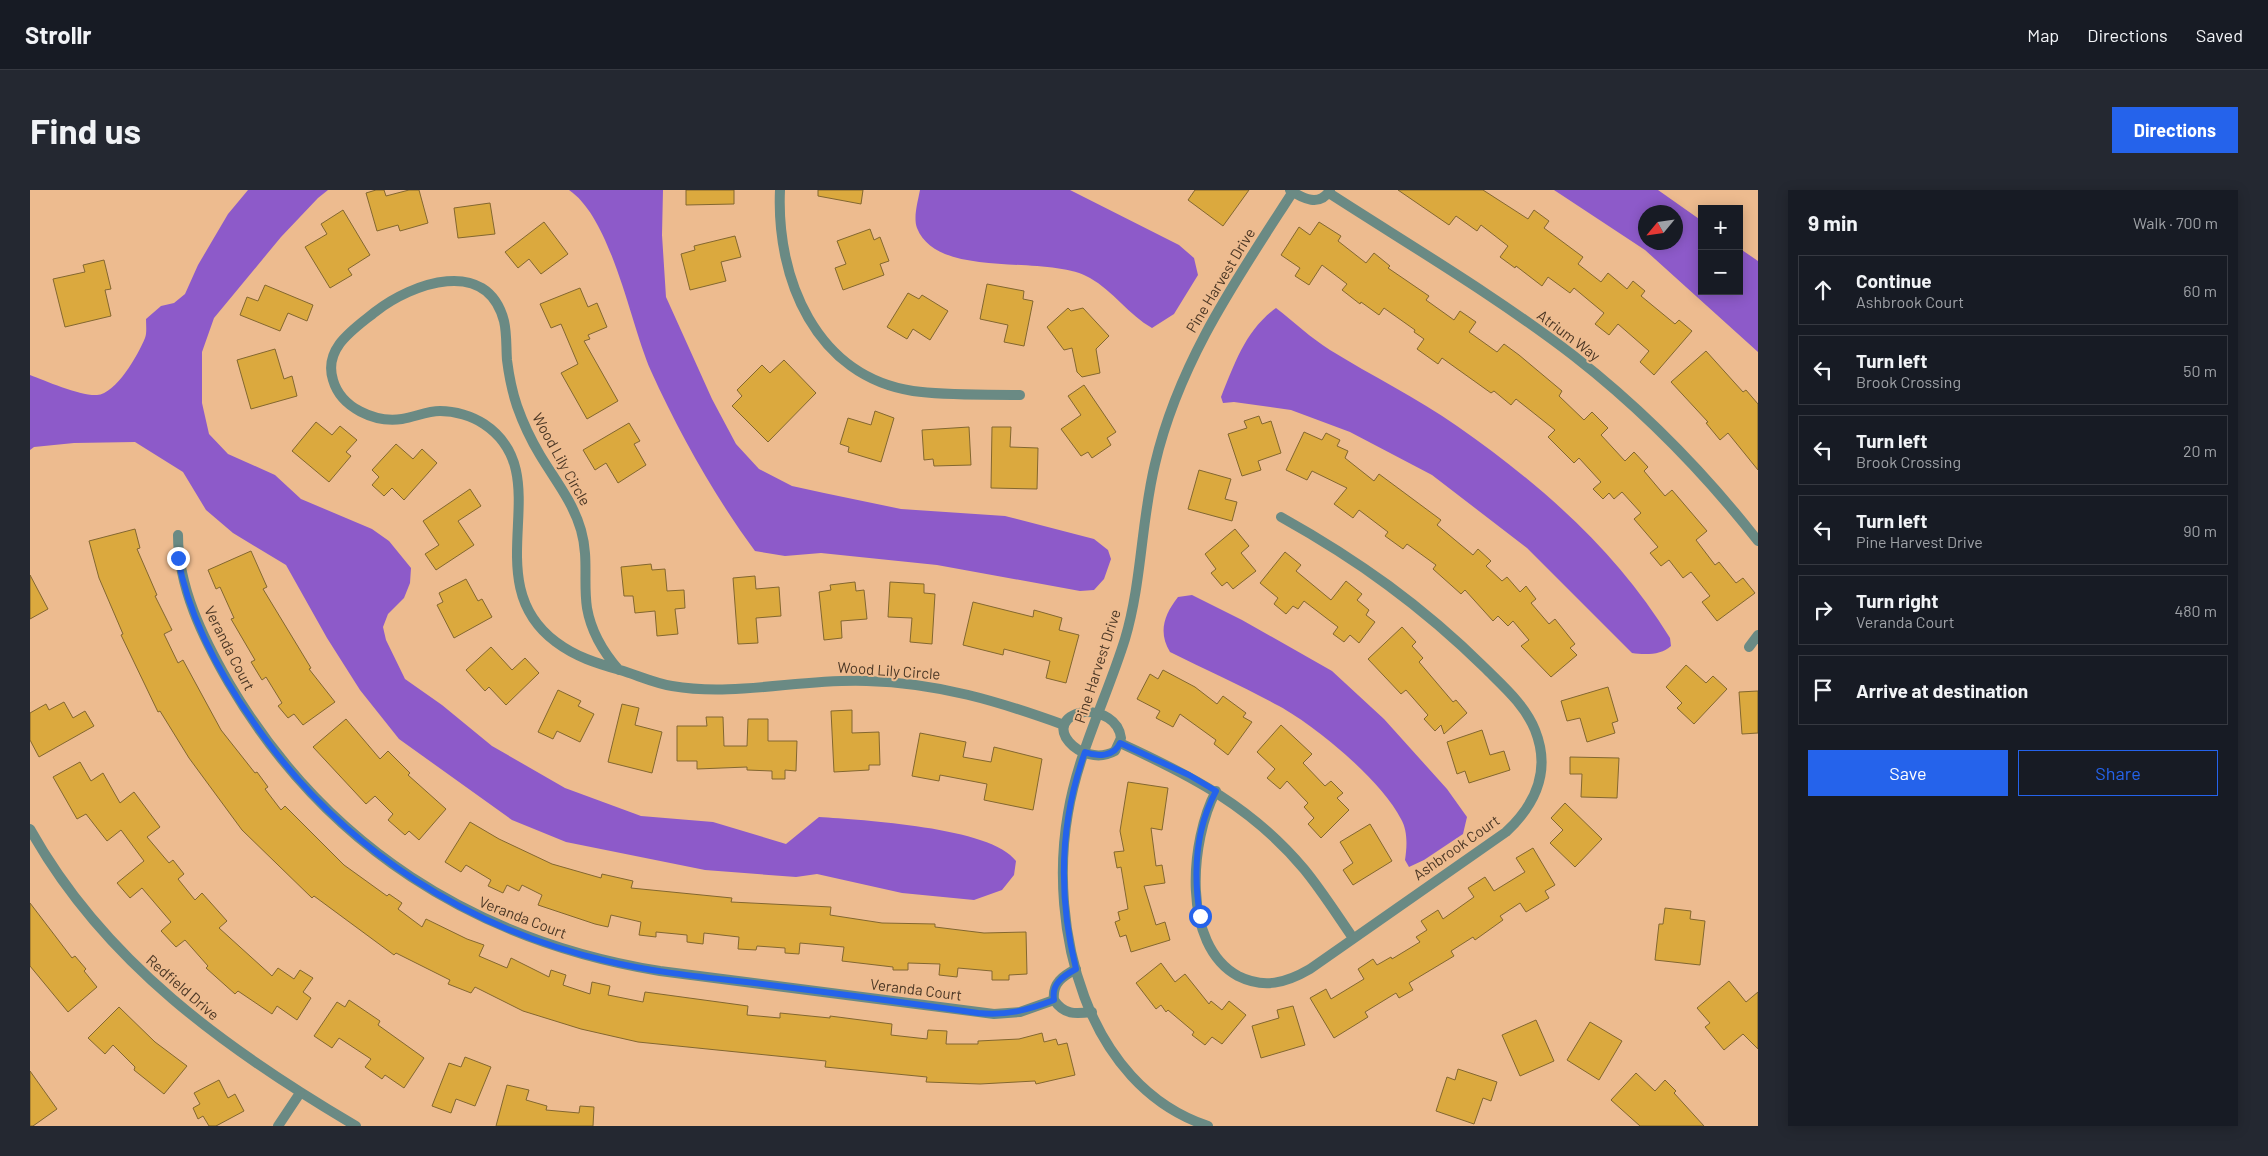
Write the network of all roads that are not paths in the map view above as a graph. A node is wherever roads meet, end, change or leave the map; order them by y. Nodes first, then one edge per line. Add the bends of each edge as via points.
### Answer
1 (780, 190) edge
2 (1292, 191) edge
3 (1329, 191) edge
4 (1020, 394) dead end
5 (1281, 517) dead end
6 (178, 535) dead end
7 (1758, 541) edge
8 (1758, 635) edge
9 (1749, 647) dead end
10 (619, 670) junction
11 (1099, 714) junction
12 (1064, 724) junction
13 (1120, 743) junction
14 (1085, 752) junction
15 (1216, 791) junction
16 (30, 828) edge
17 (1353, 938) junction
18 (1076, 969) junction
19 (1054, 1000) junction
20 (1092, 1012) junction
21 (300, 1093) junction
22 (278, 1126) edge
23 (356, 1126) edge
24 (1208, 1126) edge

1 - 4 street via 781,232 794,290 818,334 847,363 878,381 914,391
2 - 3 street, Atrium Way via 1310,201 1320,199
2 - 11 street, Pine Harvest Drive via 1213,318 1178,390 1160,441 1149,491 1130,619
3 - 7 street, Atrium Way via 1508,308 1600,378 1680,452
5 - 17 street, Ashbrook Court via 1372,572 1443,628 1519,703 1531,721 1540,745 1539,785 1518,821
6 - 19 street, Veranda Court via 181,571 205,637 240,701 272,749 316,799 360,840 414,881 461,908 554,947 660,971 994,1014 1020,1012
8 - 9 street
10 - 10 street, Wood Lily Circle via 590,619 586,598 586,554 577,518 531,438 515,398 509,375 505,326 498,306 484,290 456,281 434,282 397,297 350,332 337,346 331,374 339,392 349,404 380,418 399,420 430,412 451,412 475,419 495,433 511,452 517,473 516,564 519,588 529,612 546,634 566,649 594,663
10 - 12 street, Wood Lily Circle via 653,682 690,688 838,680 918,685 972,694
11 - 12 street via 1078,713
11 - 13 street via 1115,724
11 - 14 street, Pine Harvest Drive
12 - 14 street via 1069,744
13 - 14 street via 1115,751 1103,756
13 - 15 street
14 - 18 street, Pine Harvest Drive via 1068,812 1063,856 1066,922
15 - 17 street via 1291,854
15 - 17 street, Ashbrook Court via 1200,832 1196,877 1205,934 1212,952 1223,966 1254,982 1276,984 1310,969
16 - 21 street, Redfield Drive via 78,901 136,966 221,1040
18 - 19 street via 1055,986
18 - 20 street, Pine Harvest Drive
19 - 20 street via 1064,1011 1077,1014
20 - 24 street, Pine Harvest Drive via 1110,1047 1133,1078 1160,1102
21 - 22 street
21 - 23 street, Redfield Drive

